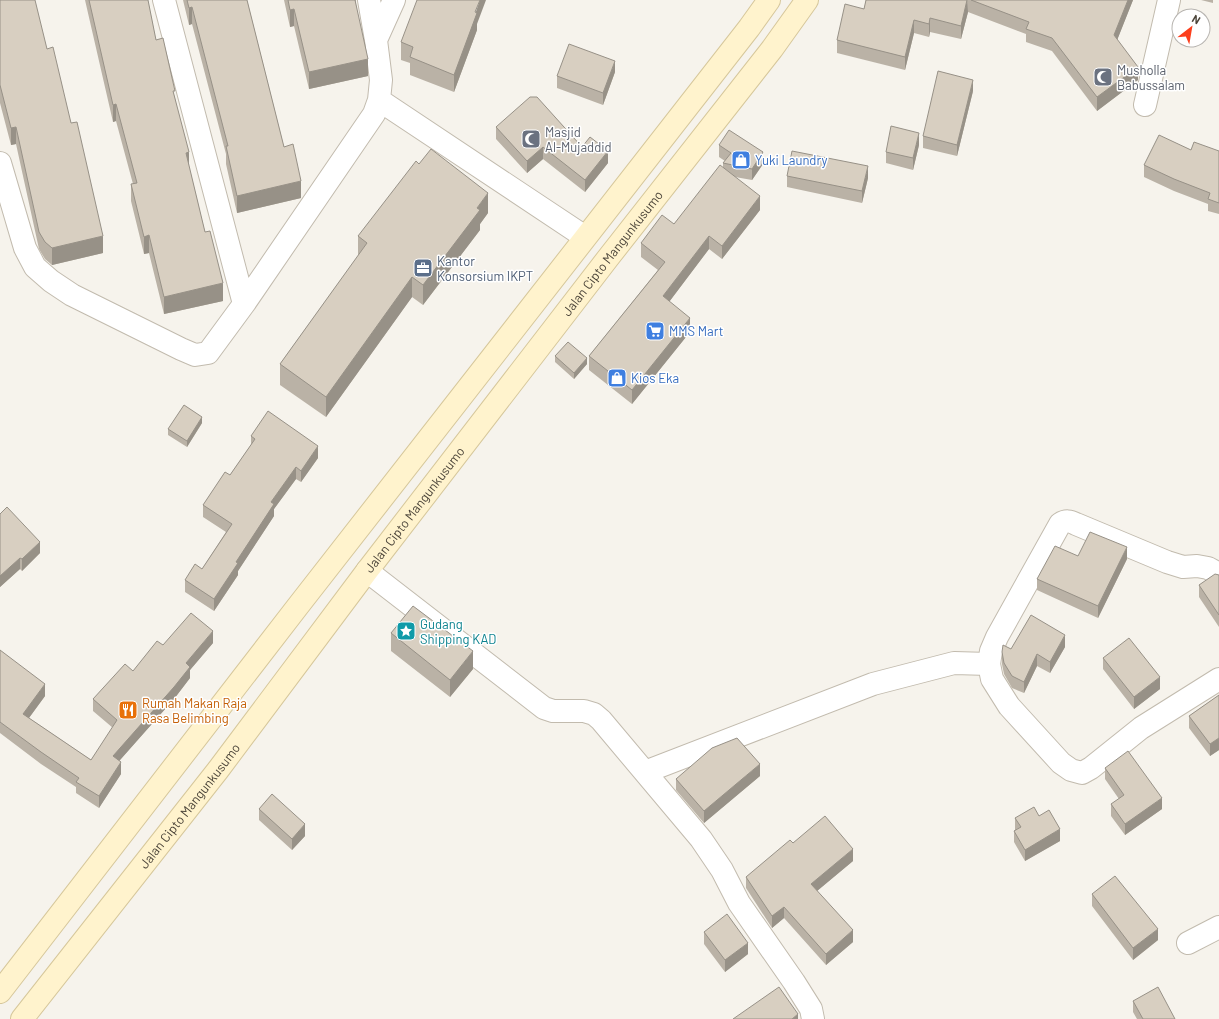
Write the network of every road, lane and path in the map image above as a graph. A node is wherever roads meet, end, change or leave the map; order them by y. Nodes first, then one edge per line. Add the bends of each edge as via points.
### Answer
1 (164, 0) edge
2 (369, 0) edge
3 (394, 0) edge
4 (769, 0) edge
5 (807, 0) edge
6 (1169, 0) edge
7 (376, 40) junction
8 (380, 100) junction
9 (1146, 105) dead end
10 (0, 163) edge
11 (585, 237) junction
12 (244, 304) junction
13 (367, 571) junction
14 (1219, 574) edge
15 (989, 664) junction
16 (1219, 679) edge
17 (644, 772) junction
18 (1219, 927) edge
19 (1188, 943) dead end
20 (0, 992) edge
21 (22, 1019) edge
22 (813, 1019) edge

1 - 12 street
2 - 7 street
3 - 7 street
4 - 11 street
5 - 13 street, Jalan Cipto Mangunkusumo via 772,49
6 - 9 street
7 - 8 street via 381,80
8 - 11 street
8 - 12 street via 374,114
10 - 12 street via 25,248 35,267 72,295 195,355 208,353
11 - 20 street
13 - 17 street via 544,708 594,714
13 - 21 street, Jalan Cipto Mangunkusumo via 218,770
14 - 15 street via 1208,568 1182,567 1167,562 1065,521 1060,524 997,637
15 - 16 street via 992,679 1009,706 1061,763 1071,770 1082,773 1141,728
15 - 17 street via 954,663 873,684
17 - 22 street via 701,839 722,870 739,903 794,982
18 - 19 street

